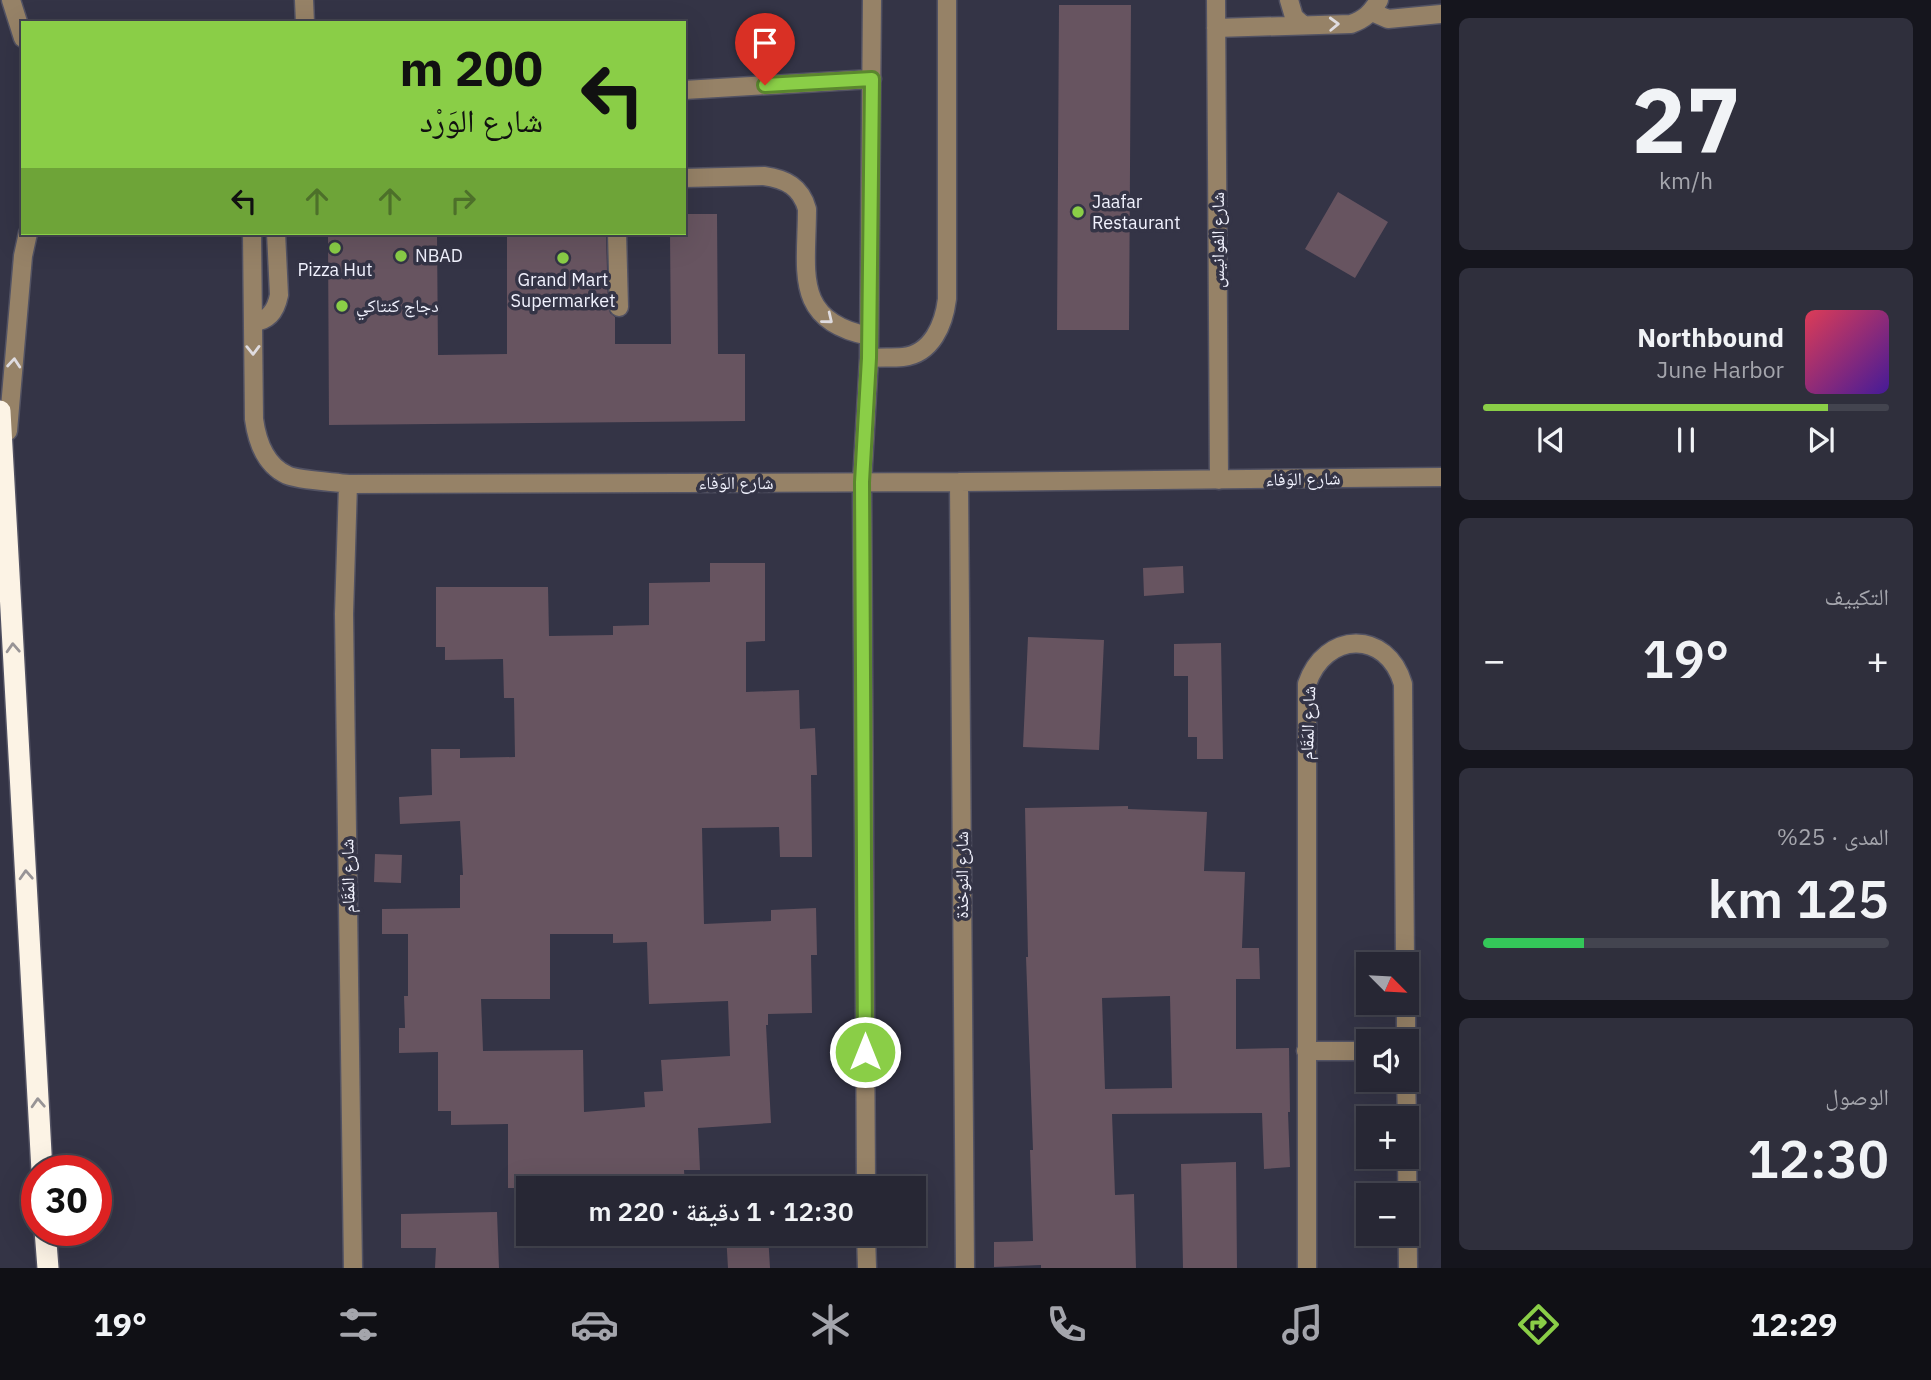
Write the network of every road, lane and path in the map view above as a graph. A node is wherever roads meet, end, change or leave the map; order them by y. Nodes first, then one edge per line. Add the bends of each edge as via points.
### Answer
1 (11, 0) edge
2 (304, 0) edge
3 (872, 0) edge
4 (947, 0) edge
5 (1216, 0) edge
6 (1289, 0) edge
7 (1375, 6) edge
8 (1441, 14) edge
9 (305, 21) edge
10 (1303, 25) junction
11 (1216, 28) junction
12 (21, 32) edge
13 (872, 79) junction
14 (686, 89) edge
15 (686, 178) edge
16 (28, 235) edge
17 (252, 235) edge
18 (276, 235) edge
19 (617, 235) edge
20 (619, 307) dead end
21 (253, 322) junction
22 (869, 336) junction
23 (869, 358) junction
24 (0, 411) edge
25 (1441, 478) edge
26 (4, 480) junction
27 (1219, 480) junction
28 (862, 482) junction
29 (959, 482) junction
30 (348, 484) junction
31 (1405, 952) edge
32 (1306, 1051) junction
33 (1356, 1051) edge
34 (41, 1155) edge
35 (1407, 1169) edge
36 (866, 1176) edge
37 (47, 1246) edge
38 (866, 1246) edge
39 (48, 1268) edge
40 (353, 1268) edge
41 (867, 1268) edge
42 (965, 1268) edge
43 (1307, 1268) edge
44 (1408, 1268) edge

1 - 12 street
2 - 9 street
3 - 13 street
4 - 23 street via 944,318 934,338 919,351 905,357
5 - 11 street, شارع الفوانيس
6 - 10 street via 1294,17
7 - 8 street via 1388,19
10 -> 7 street via 1351,24
10 - 11 street
11 - 27 street, شارع الفوانيس
13 - 14 street
13 - 22 street
15 -> 22 street via 776,177 797,190 807,209 806,282 813,303 832,324
26 -> 16 street
17 - 21 street, شارع الوَفاء
18 - 21 street via 277,303 268,316
19 - 20 street
21 -> 30 street, شارع الوَفاء via 254,419 262,449 288,476
22 - 23 street
23 - 28 street
24 - 26 highway
25 - 27 street, شارع الوَفاء
34 -> 26 highway
27 - 29 street, شارع الوَفاء
28 - 29 street, شارع الوَفاء
28 - 30 street, شارع الوَفاء
28 - 36 street
29 - 42 street, شارع النوخذة
30 - 40 street, شارع المَقَام via 344,614
31 - 32 street, شارع المَقَام via 1404,684 1384,653 1349,644 1326,653 1307,684
32 - 33 street
32 - 43 street, شارع المَقَام
35 - 44 street
37 - 39 highway
38 - 41 street

